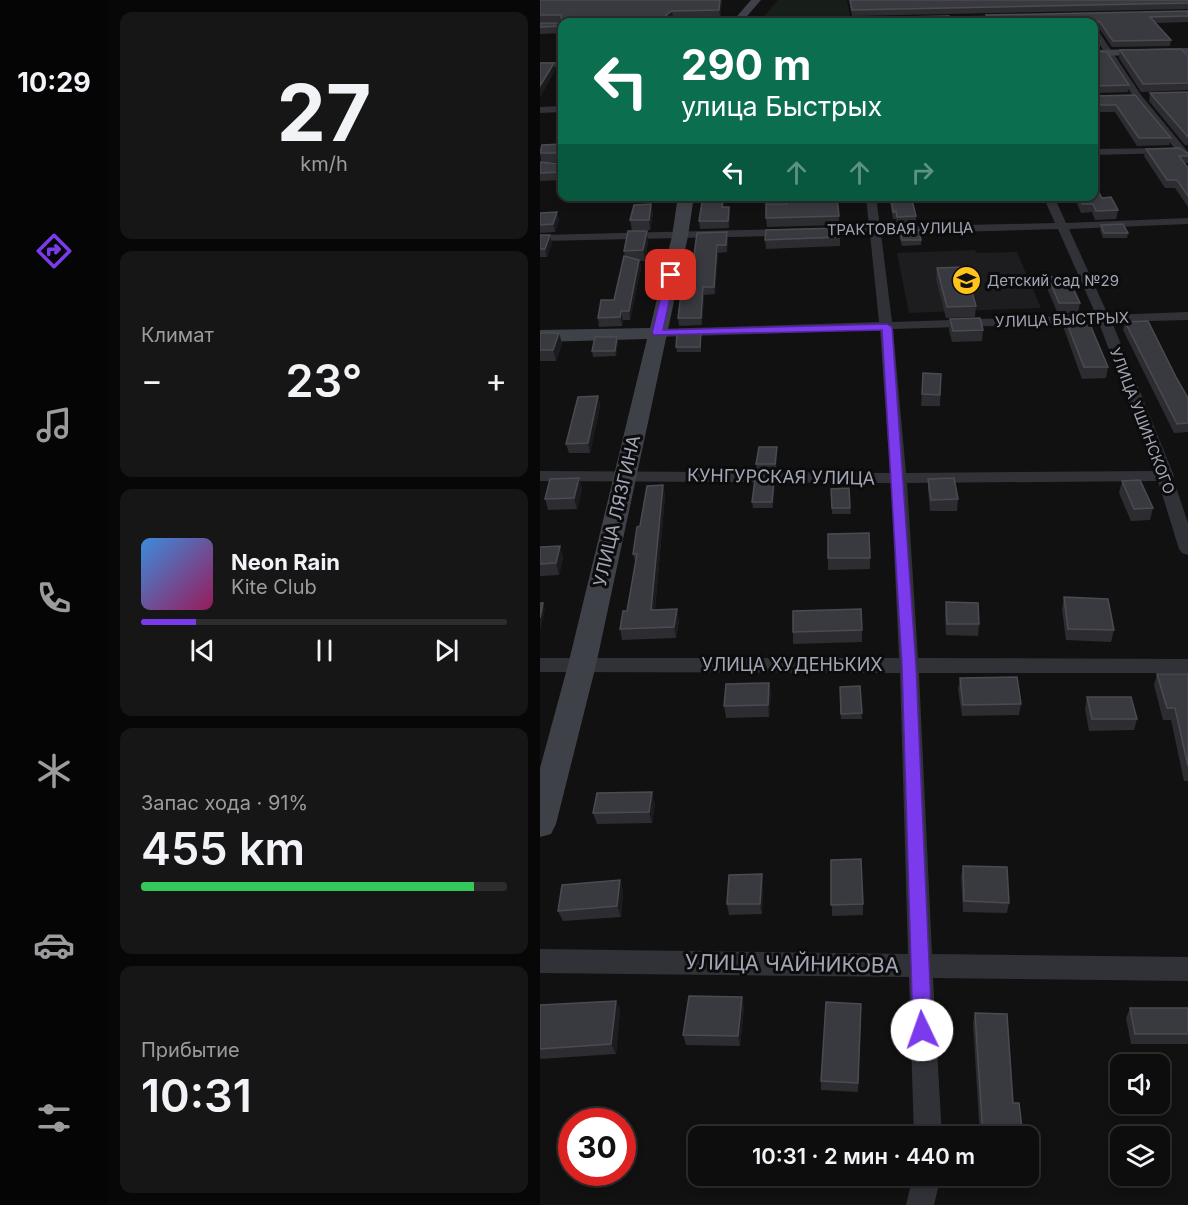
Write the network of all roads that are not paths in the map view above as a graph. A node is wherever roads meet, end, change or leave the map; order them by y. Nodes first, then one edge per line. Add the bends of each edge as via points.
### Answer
1 (756, 0) edge
2 (1024, 16) edge
3 (741, 18) edge
4 (955, 18) edge
5 (1098, 37) edge
6 (1188, 51) edge
7 (1098, 53) edge
8 (1109, 53) junction
9 (540, 65) edge
10 (558, 65) edge
11 (1143, 96) junction
12 (1127, 97) edge
13 (558, 109) edge
14 (543, 110) edge
15 (540, 122) edge
16 (1098, 153) edge
17 (1186, 153) edge
18 (685, 201) edge
19 (872, 201) edge
20 (1050, 201) edge
21 (1188, 221) edge
22 (1063, 226) junction
23 (875, 229) junction
24 (680, 236) junction
25 (540, 238) edge
26 (1188, 316) edge
27 (1102, 318) junction
28 (887, 327) junction
29 (657, 333) junction
30 (540, 336) edge
31 (626, 475) junction
32 (540, 476) edge
33 (1166, 476) junction
34 (898, 478) junction
35 (1188, 549) edge
36 (540, 665) edge
37 (582, 665) junction
38 (909, 666) junction
39 (1188, 666) edge
40 (540, 824) edge
41 (540, 961) edge
42 (919, 966) junction
43 (1188, 969) edge
44 (927, 1126) edge
45 (925, 1186) edge
46 (920, 1205) edge

1 - 3 main road
2 - 4 street
5 - 8 street
6 - 8 main road
7 - 8 main road
8 - 11 street
9 - 10 street
11 - 12 street
11 - 17 street
13 - 14 street
14 - 15 street
16 - 17 street
18 - 24 main road, УЛИЦА ЛЯЗГИНА
19 - 23 street
20 - 22 street, УЛИЦА УШИНСКОГО
21 - 22 street, ТРАКТОВАЯ УЛИЦА
22 - 23 street, ТРАКТОВАЯ УЛИЦА
22 - 27 street, УЛИЦА УШИНСКОГО
23 - 24 street, ТРАКТОВАЯ УЛИЦА
23 - 28 street
24 - 25 street, ТРАКТОВАЯ УЛИЦА
24 - 29 main road, УЛИЦА ЛЯЗГИНА
26 - 27 street, УЛИЦА БЫСТРЫХ
27 - 28 street, УЛИЦА БЫСТРЫХ
27 - 33 street, УЛИЦА УШИНСКОГО
28 - 29 street, УЛИЦА БЫСТРЫХ
28 - 34 street
29 - 30 main road, УЛИЦА БЫСТРЫХ
29 - 31 main road, УЛИЦА ЛЯЗГИНА
31 - 32 street, КУНГУРСКАЯ УЛИЦА
31 - 34 street, КУНГУРСКАЯ УЛИЦА
31 - 37 main road, УЛИЦА ЛЯЗГИНА
33 - 34 street, КУНГУРСКАЯ УЛИЦА
33 - 35 street, УЛИЦА УШИНСКОГО
34 - 38 street
36 - 37 street, УЛИЦА ХУДЕНЬКИХ
37 - 38 street, УЛИЦА ХУДЕНЬКИХ
37 - 40 main road, УЛИЦА ЛЯЗГИНА
38 - 39 street, УЛИЦА ХУДЕНЬКИХ
38 - 42 street
41 - 42 street, УЛИЦА ЧАЙНИКОВА
42 - 43 street, УЛИЦА ЧАЙНИКОВА
42 - 44 street
45 - 46 street

